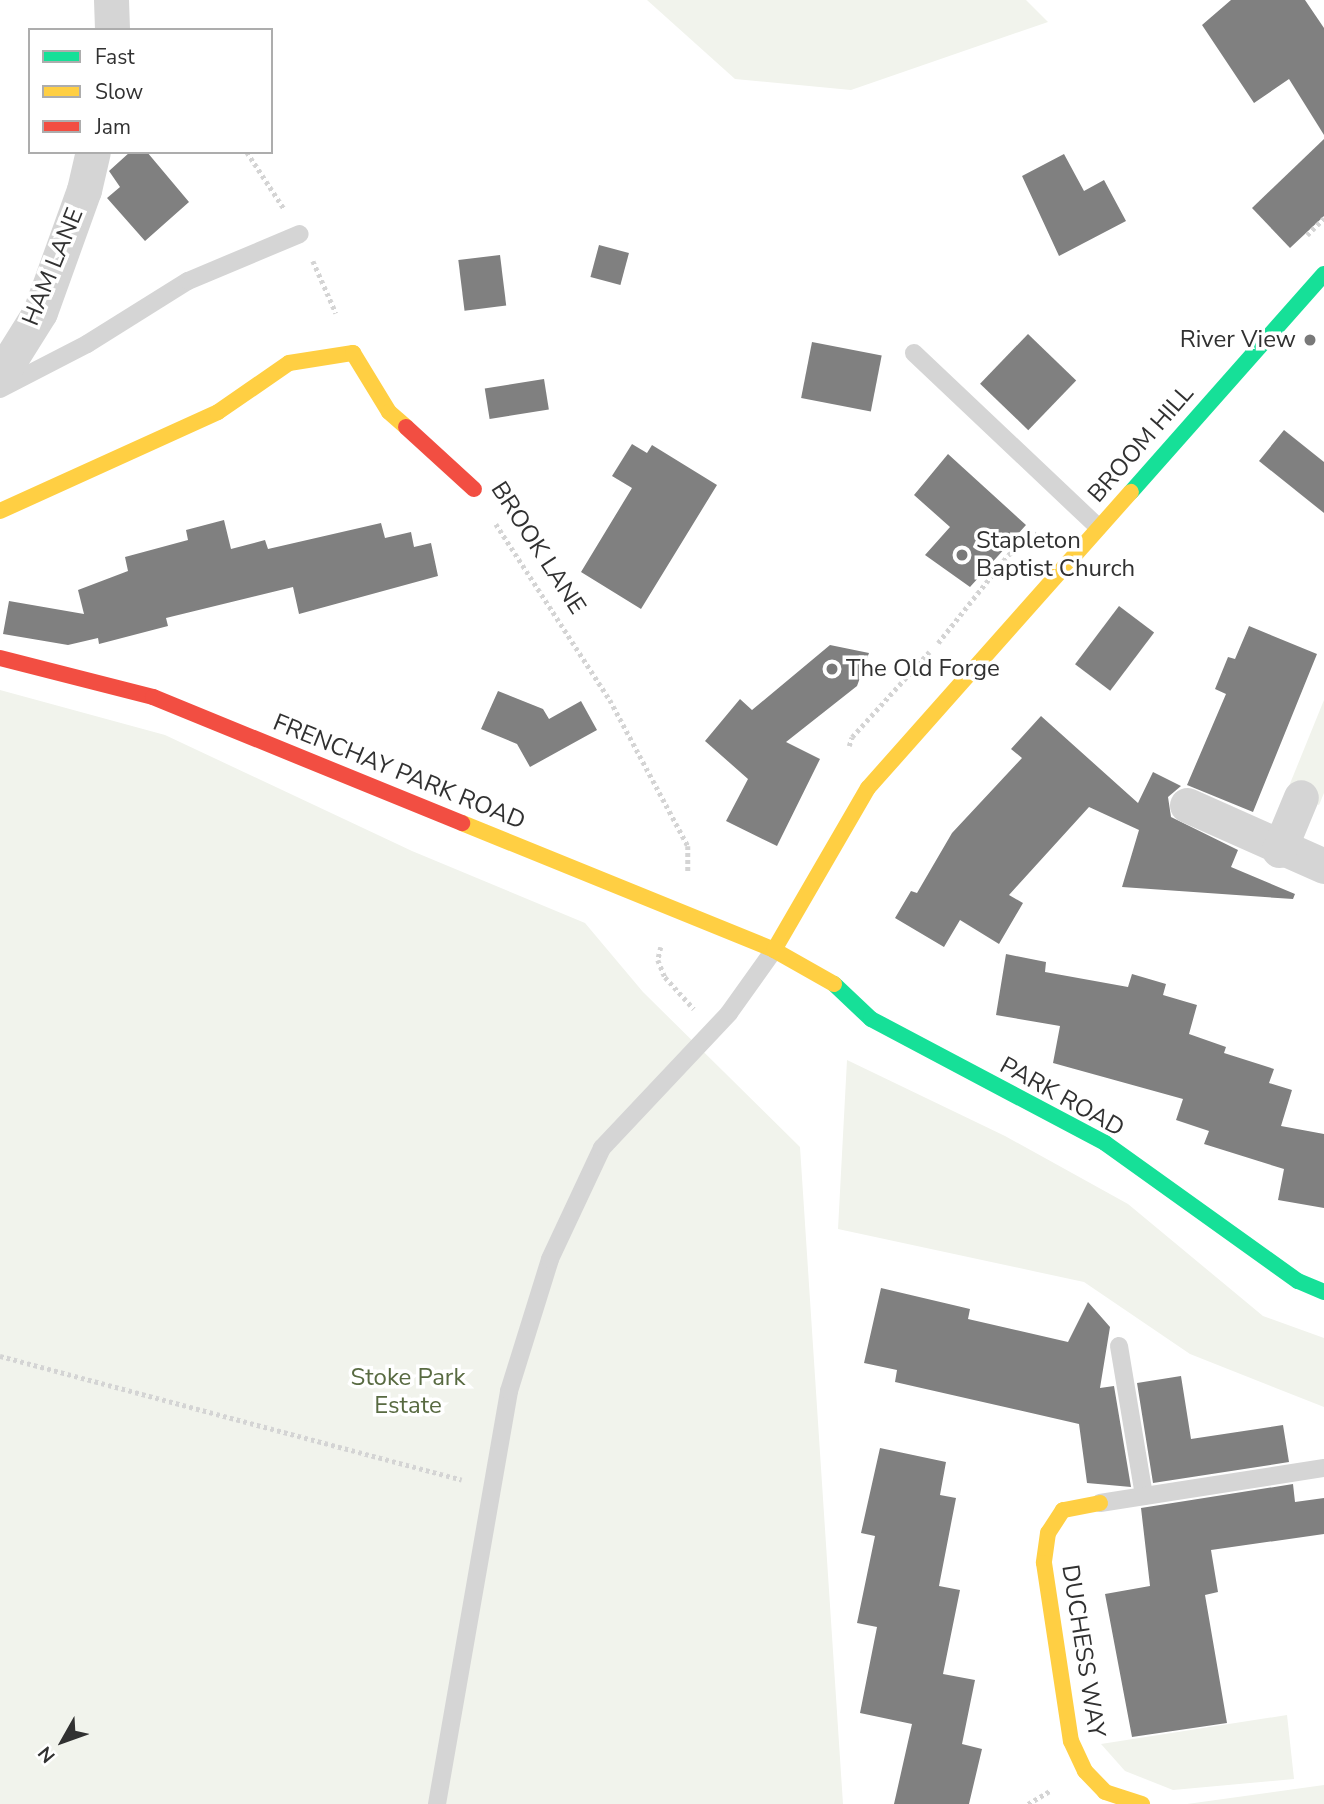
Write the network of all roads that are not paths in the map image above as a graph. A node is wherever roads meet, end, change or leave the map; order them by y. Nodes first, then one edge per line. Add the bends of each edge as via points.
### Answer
1 (111, 0) edge
2 (112, 28) edge
3 (93, 154) edge
4 (300, 234) dead end
5 (1324, 274) edge
6 (914, 353) dead end
7 (0, 376) edge
8 (0, 389) edge
9 (474, 489) road end
10 (0, 511) edge
11 (1098, 527) junction
12 (0, 658) edge
13 (1301, 797) dead end
14 (1187, 805) dead end
15 (1279, 850) junction
16 (1324, 866) edge
17 (774, 950) junction
18 (1324, 1292) edge
19 (1119, 1346) dead end
20 (1324, 1468) edge
21 (1144, 1496) junction
22 (1100, 1503) joint
23 (437, 1804) edge
24 (1142, 1804) edge

1 - 2 street
3 - 7 street, HAM LANE via 40,312
4 - 8 lane via 188,281 87,344
5 - 11 street, BROOM HILL
6 - 11 lane
9 - 10 street, BROOK LANE via 389,412 353,353 289,363 218,412
11 - 17 street, BROOM HILL via 868,788
12 - 17 street, FRENCHAY PARK ROAD via 153,697
13 - 15 street
14 - 15 street
15 - 16 street
17 - 18 street, PARK ROAD via 831,981 881,1024 1105,1143 1298,1281
17 - 23 lane via 729,1013 603,1148 550,1259 509,1391
19 - 21 lane
20 - 21 lane
21 - 22 lane
22 - 24 street, DUCHESS WAY via 1063,1510 1048,1533 1044,1563 1071,1741 1085,1771 1105,1792

